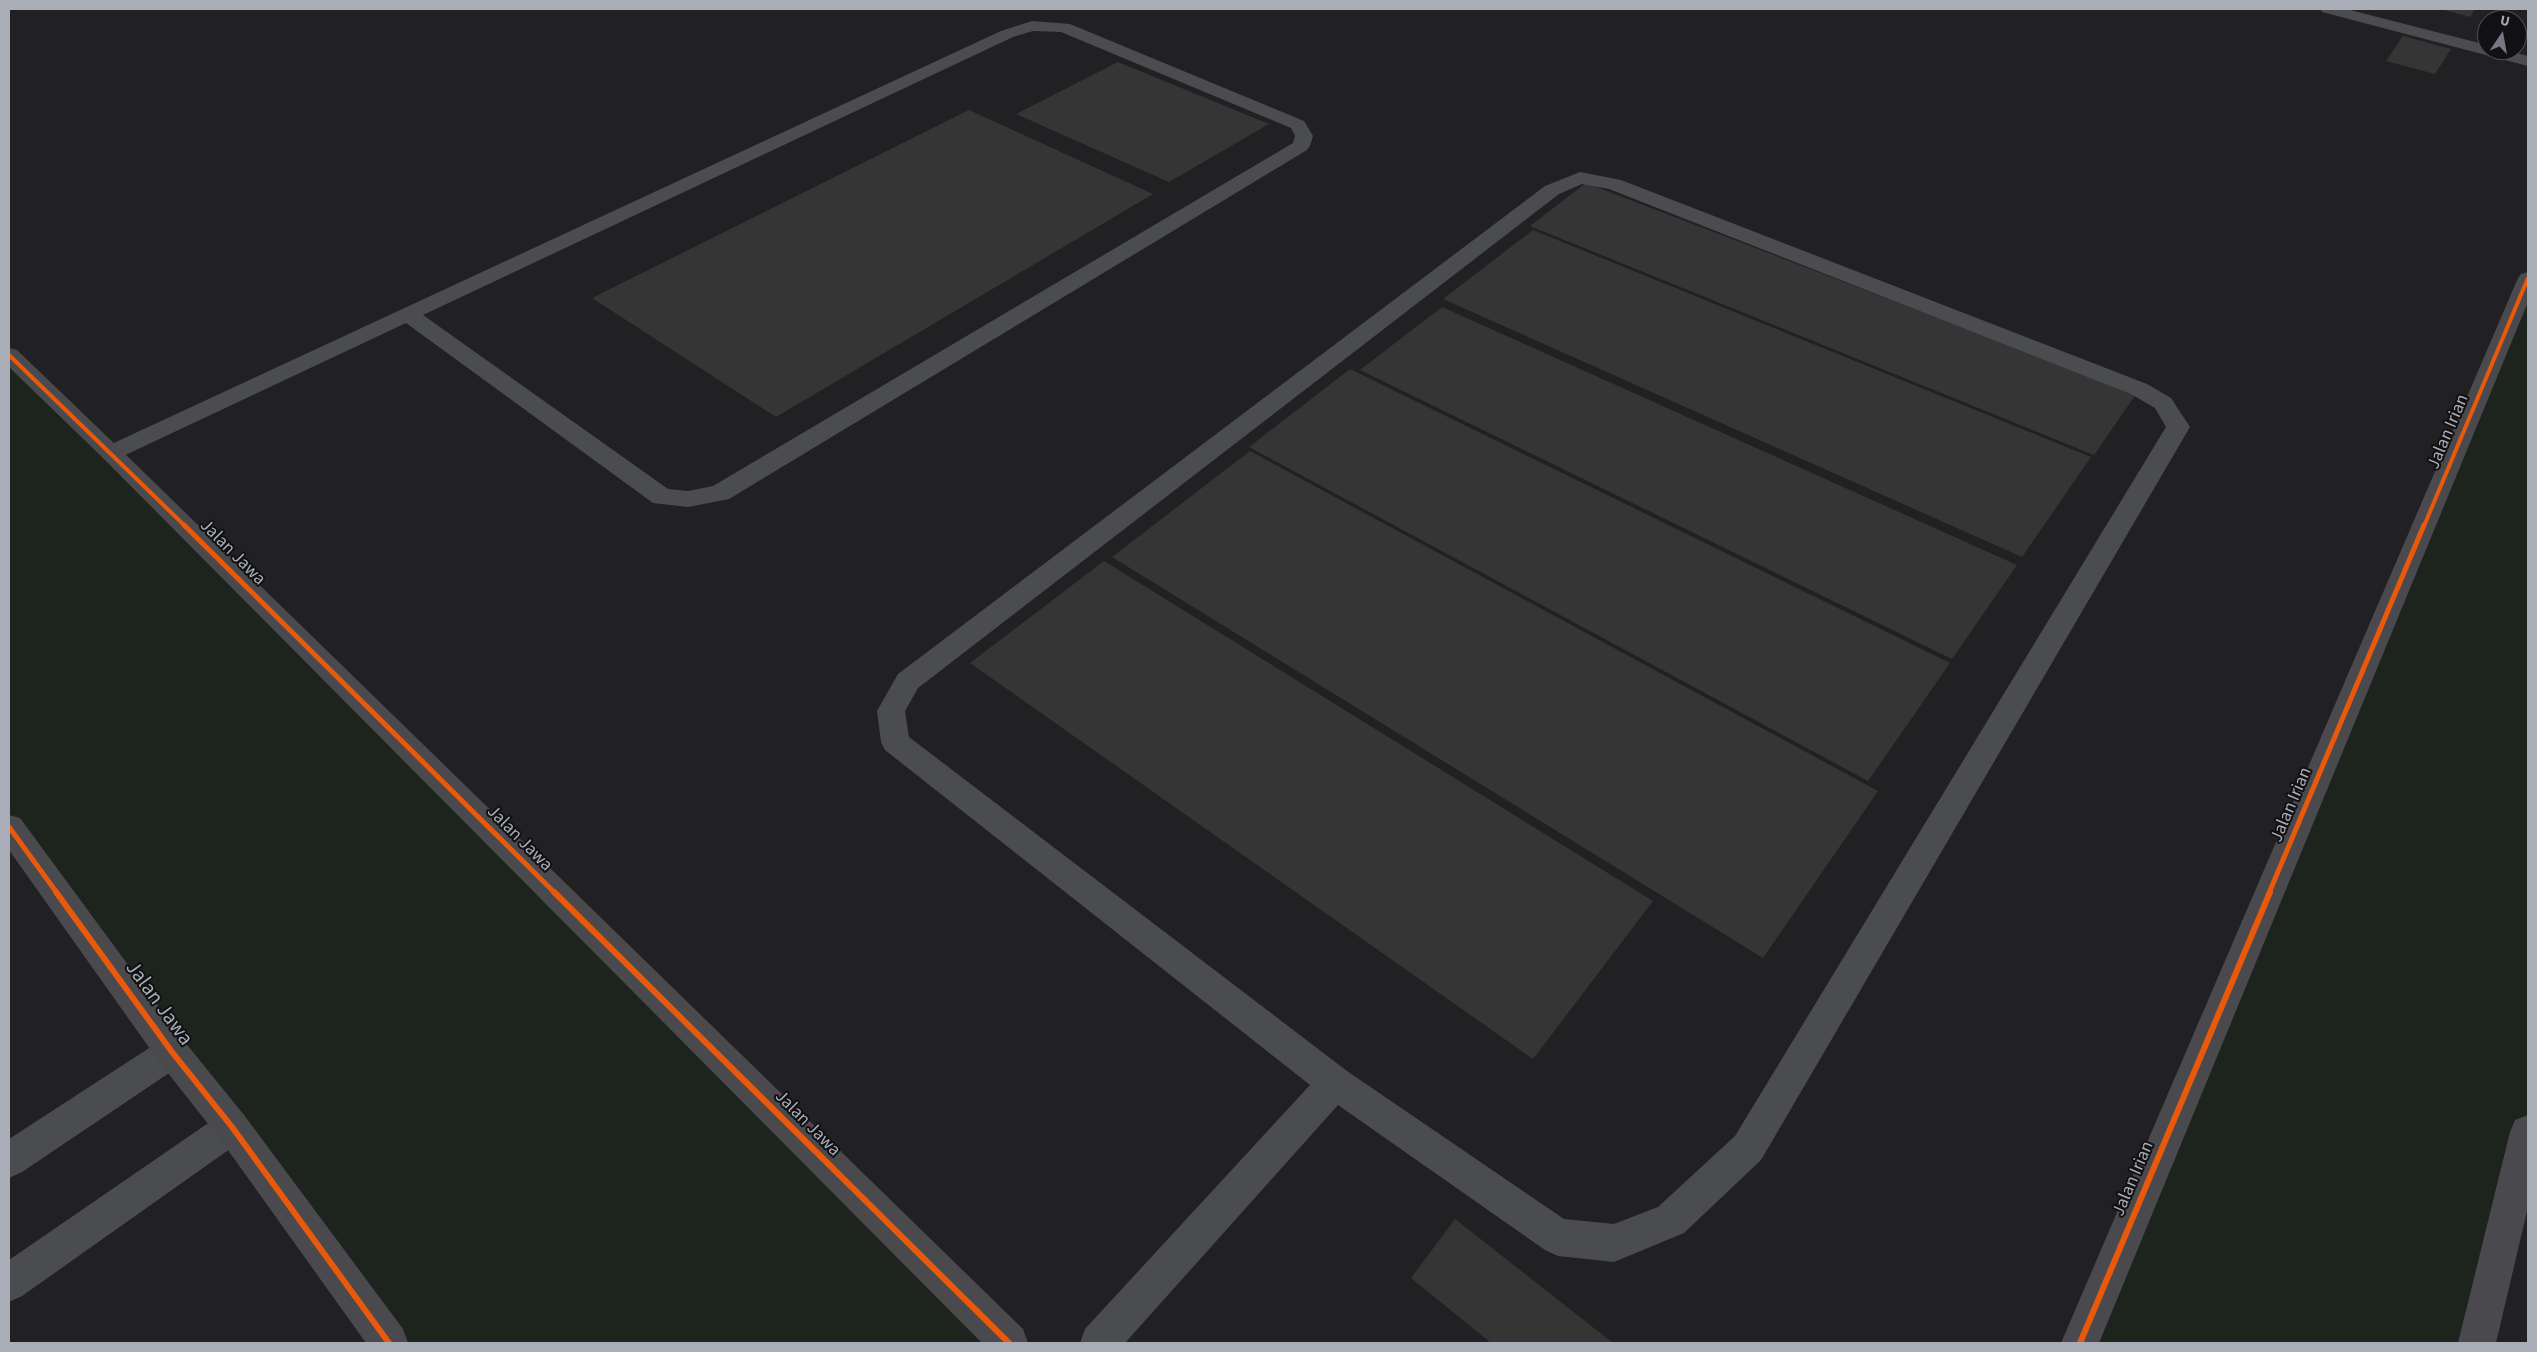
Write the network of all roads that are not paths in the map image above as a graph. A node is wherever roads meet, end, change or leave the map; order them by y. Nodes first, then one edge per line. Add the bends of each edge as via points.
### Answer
1 (2328, 9) edge
2 (2371, 14) edge
3 (2528, 61) edge
4 (2528, 278) edge
5 (409, 315) junction
6 (9, 355) edge
7 (111, 453) junction
8 (9, 827) edge
9 (172, 1052) junction
10 (1336, 1083) junction
11 (232, 1126) junction
12 (2528, 1132) edge
13 (9, 1160) edge
14 (9, 1283) edge
15 (390, 1343) edge
16 (1009, 1343) edge
17 (1099, 1343) edge
18 (2080, 1343) edge
19 (2477, 1343) edge

1 - 2 lane
2 - 3 lane
4 - 18 street, Jalan Irian
5 - 5 lane via 1007,34 1032,26 1064,27 1298,125 1304,136 1301,146 720,493 688,500 662,497
5 - 7 lane
6 - 7 street, Jalan Jawa
7 - 16 street, Jalan Jawa
8 - 9 street, Jalan Jawa
9 - 11 street, Jalan Jawa
9 - 13 lane
10 - 10 lane via 895,742 891,710 908,681 1552,190 1580,178 1614,184 2139,389 2162,403 2178,427 1748,1148 1671,1220 1614,1243 1558,1237
10 - 17 lane
11 - 14 lane
11 - 15 street, Jalan Jawa
12 - 19 street

